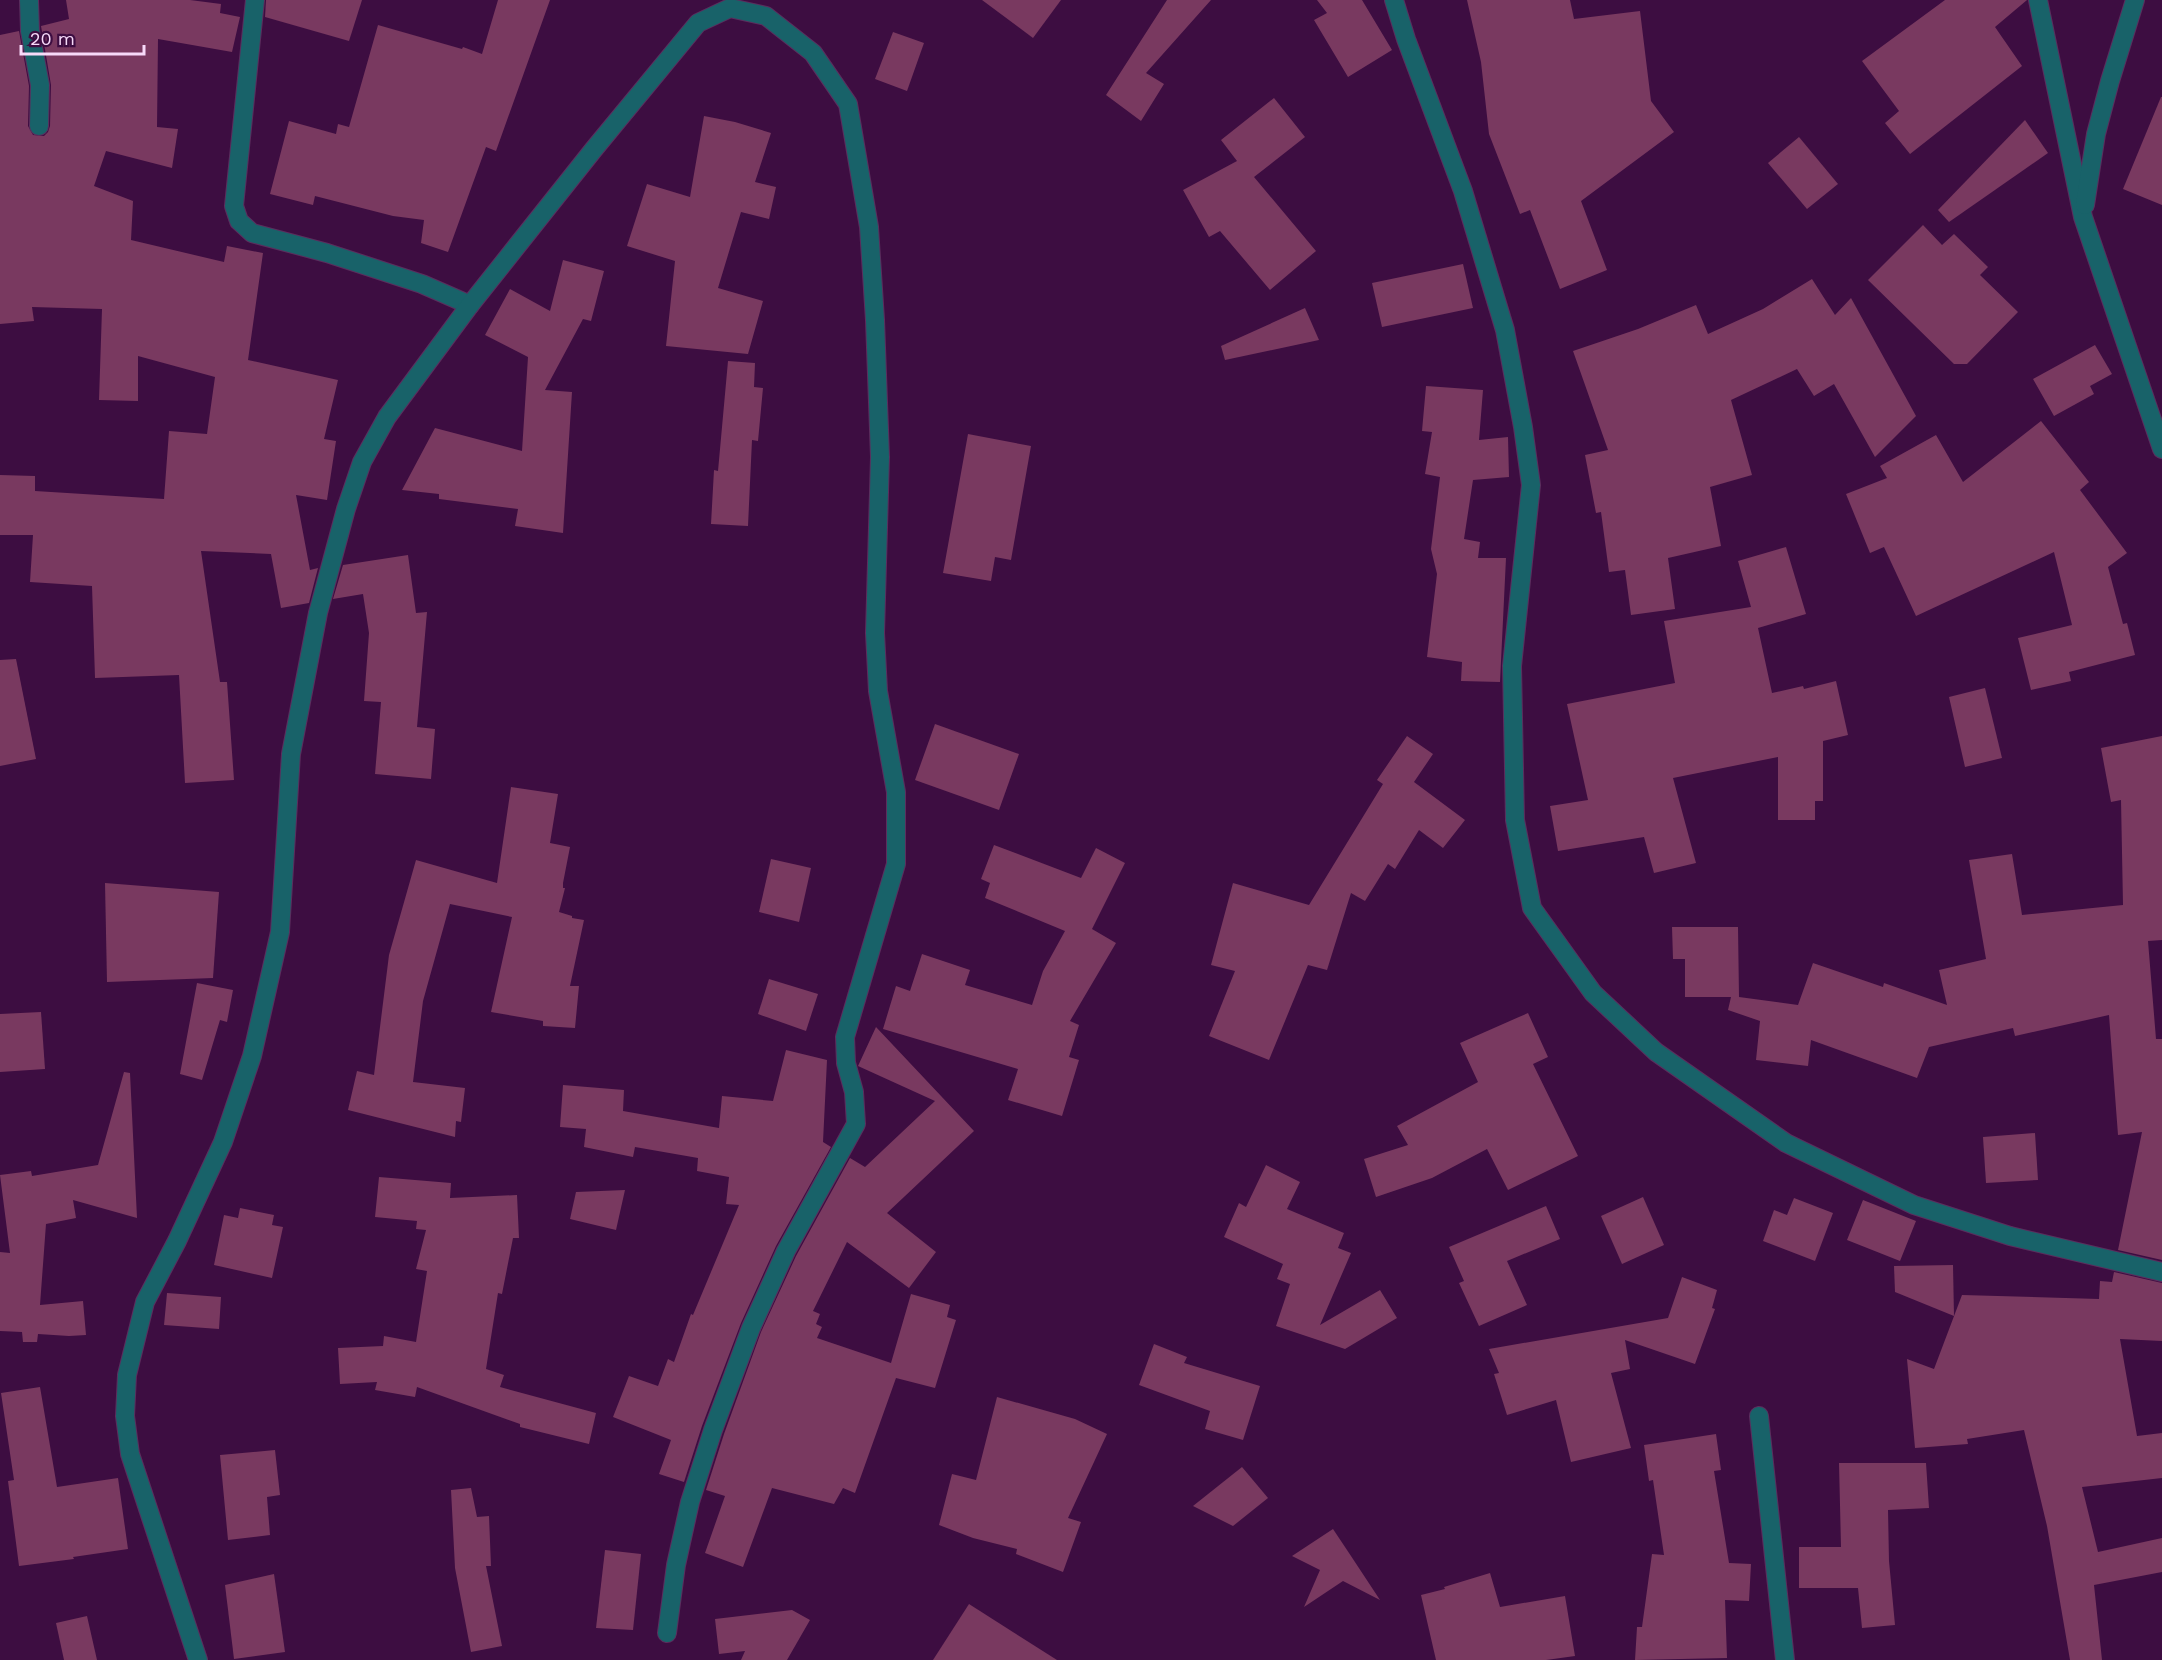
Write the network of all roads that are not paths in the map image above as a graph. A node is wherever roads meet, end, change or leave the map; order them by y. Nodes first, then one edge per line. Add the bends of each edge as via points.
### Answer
1 (29, 0) edge
2 (255, 0) edge
3 (1394, 0) edge
4 (2038, 0) edge
5 (2135, 0) edge
6 (39, 126) dead end
7 (2083, 217) junction
8 (470, 305) junction
9 (2162, 449) edge
10 (2162, 1272) edge
11 (1759, 1416) dead end
12 (667, 1633) dead end
13 (198, 1660) edge
14 (1785, 1660) edge

1 - 6 street via 40,85
2 - 8 street via 234,206 239,221 252,232 422,284
3 - 10 street via 1463,191 1505,330 1523,427 1531,485 1512,678 1515,820 1532,908 1593,993 1648,1045 1786,1143 1914,1205 2010,1236
4 - 7 street
5 - 7 street via 2096,134
7 - 9 street
8 - 12 street via 698,23 730,8 766,16 813,52 848,104 869,227 875,320 880,457 875,633 878,691 896,792 896,864 845,1037 856,1124 786,1251 732,1379 690,1502
8 - 13 street via 387,417 362,462 346,509 318,613 291,754 280,932 252,1056 223,1142 145,1302 127,1375 130,1454
11 - 14 street

